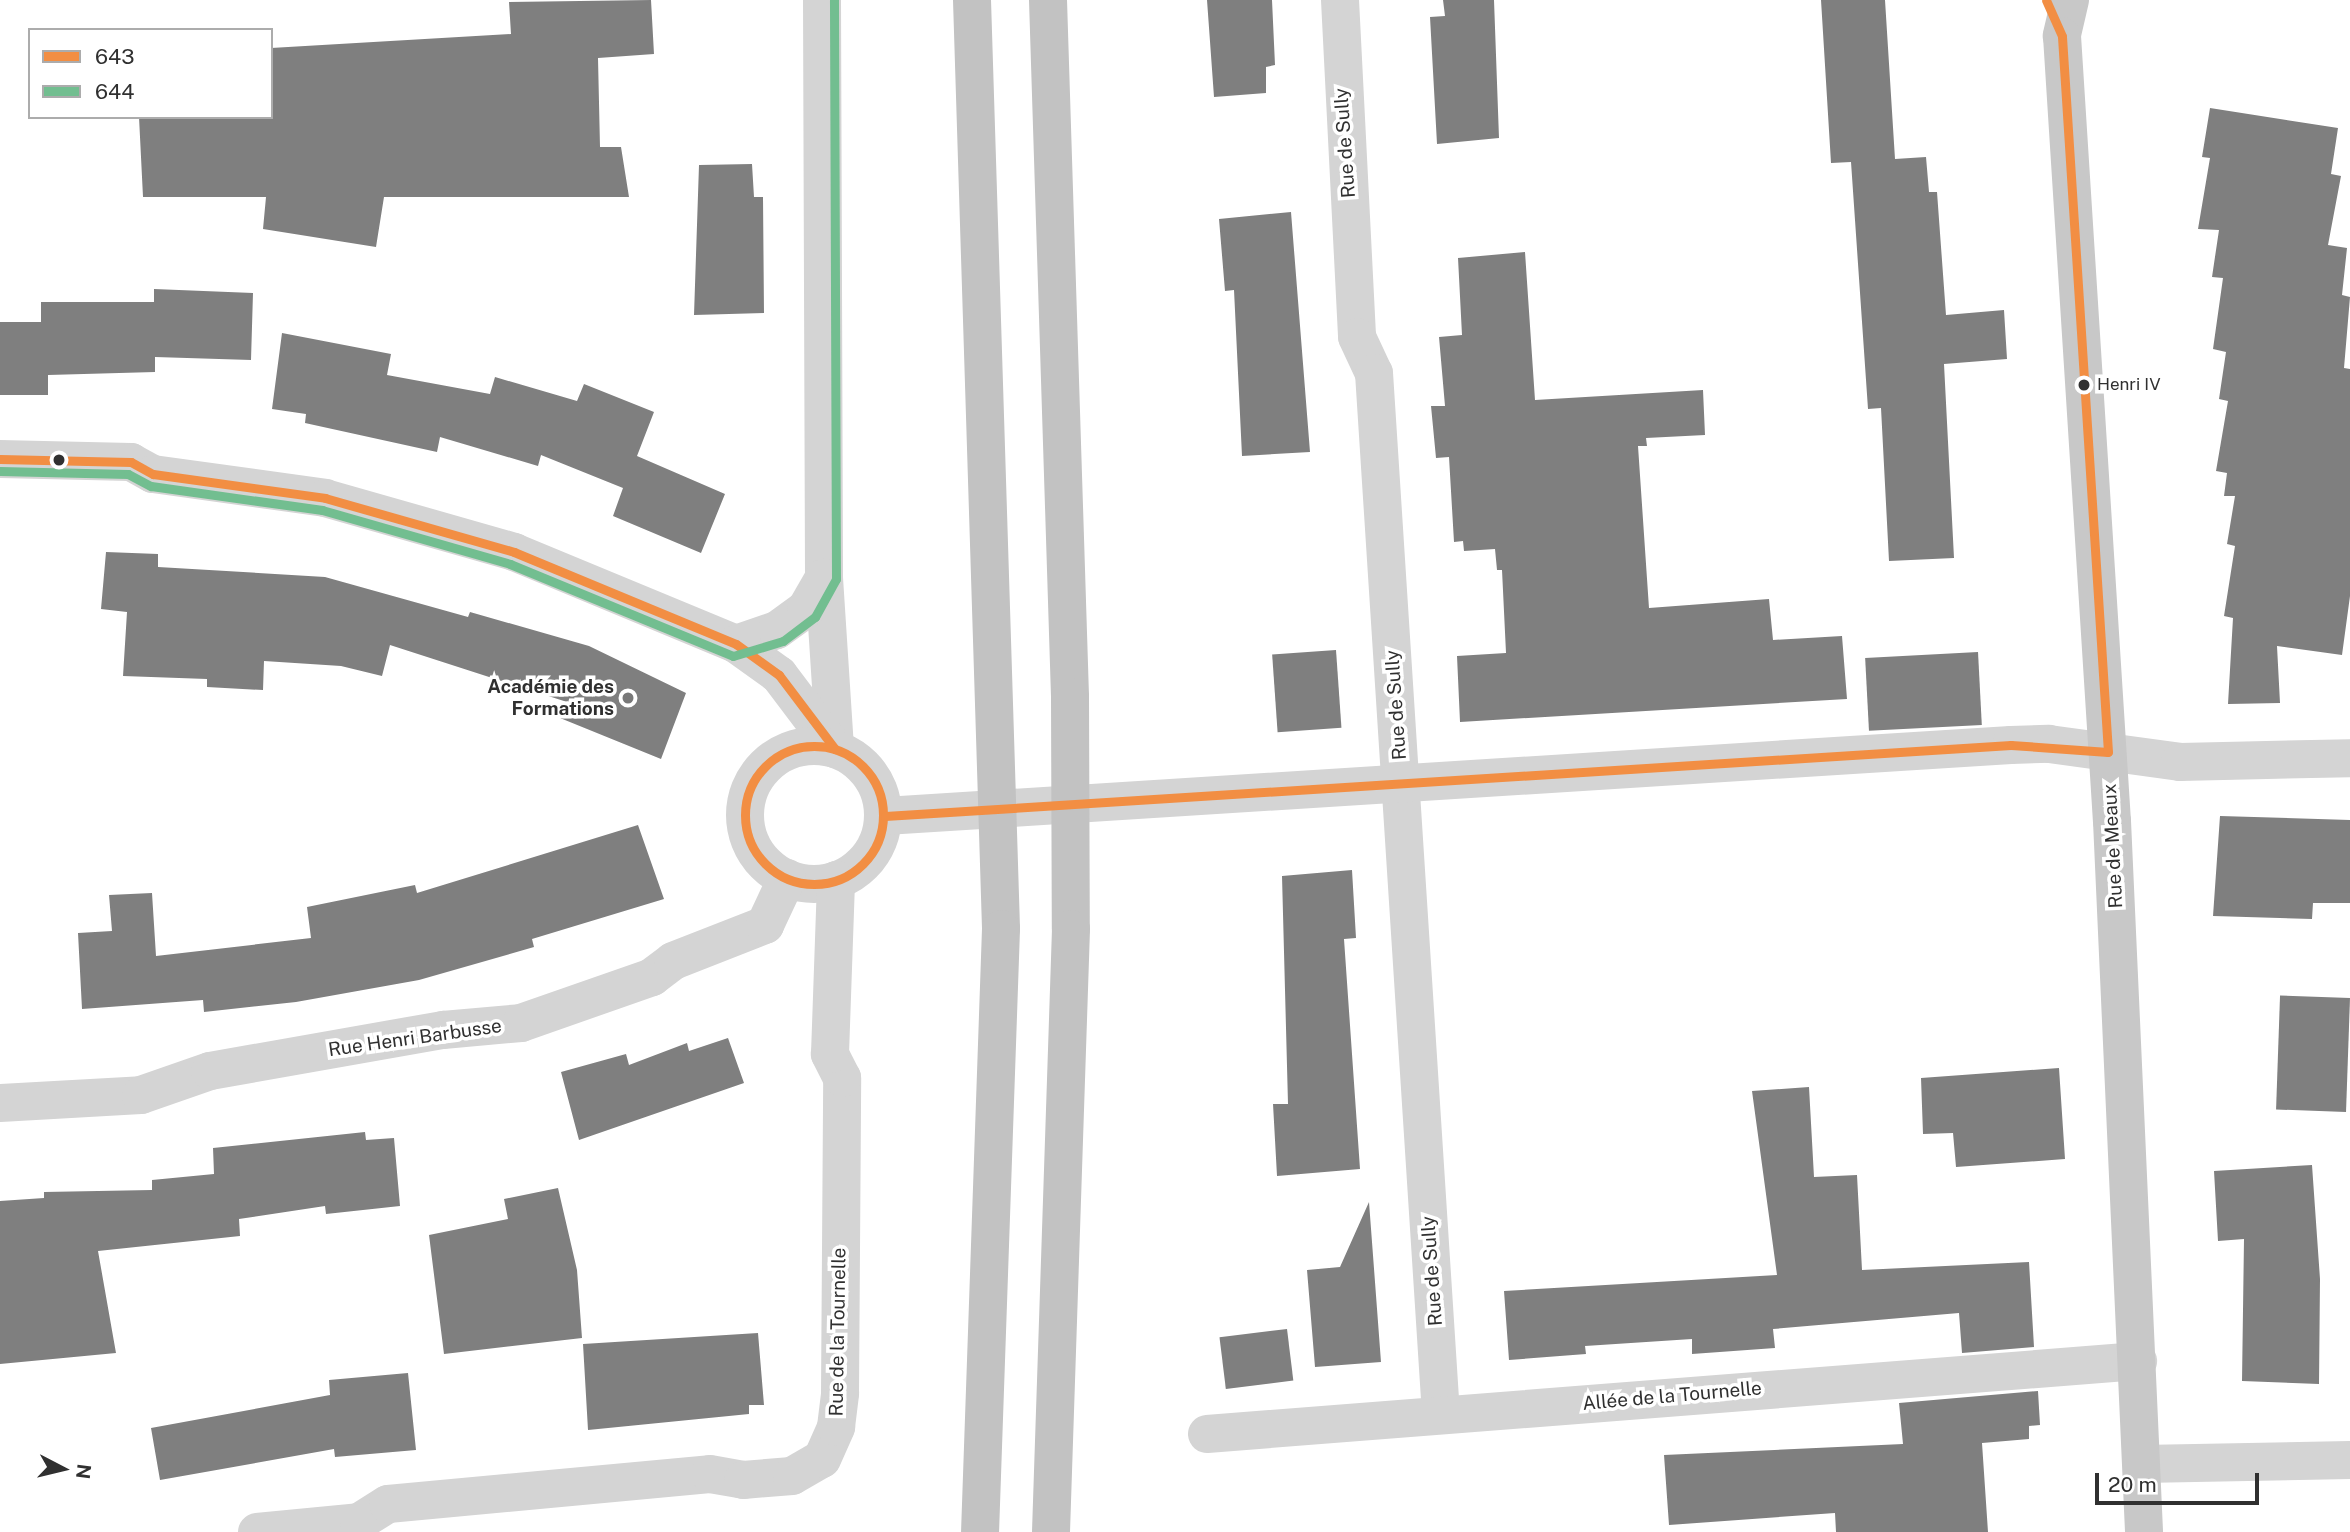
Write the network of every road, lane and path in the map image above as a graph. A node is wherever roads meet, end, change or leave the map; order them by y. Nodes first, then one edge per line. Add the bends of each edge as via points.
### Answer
1 (822, 0) edge
2 (972, 0) edge
3 (1048, 0) edge
4 (1340, 0) edge
5 (2046, 0) edge
6 (2066, 18) edge
7 (0, 460) edge
8 (824, 578) junction
9 (825, 617) junction
10 (736, 644) junction
11 (804, 703) junction
12 (835, 749) junction
13 (2108, 752) junction
14 (780, 755) junction
15 (2350, 758) edge
16 (1401, 785) junction
17 (885, 816) junction
18 (786, 878) junction
19 (836, 880) junction
20 (0, 1103) edge
21 (2138, 1361) junction
22 (1441, 1414) junction
23 (1207, 1434) dead end
24 (2350, 1460) edge
25 (2142, 1464) junction
26 (257, 1532) edge
27 (980, 1532) edge
28 (1051, 1532) edge
29 (2144, 1532) edge

1 - 8 street
2 - 27 highway via 1002,929
3 - 28 highway via 1070,697 1071,929
4 - 16 street, Rue de Sully via 1357,337 1374,373
5 - 6 main road, Rue de Meaux
6 - 13 main road, Rue de Meaux
7 - 10 street via 131,462 153,474 325,498 514,552
8 - 9 street
8 - 10 street via 806,609 777,630
9 - 11 street
9 - 12 street
10 - 11 street via 779,674
11 - 12 street
11 - 14 street
12 - 14 street via 803,747
12 - 17 street via 862,765 880,792
13 - 15 street via 2180,762
13 - 16 street via 2011,745
13 - 21 main road, Rue de Meaux
14 - 18 street via 762,769 749,790 745,818 758,856
16 - 17 street
16 - 22 street, Rue de Sully
17 - 19 street via 873,849 858,868
18 - 19 street via 809,886
18 - 20 street, Rue Henri Barbusse via 765,925 673,961 652,977 521,1023 443,1030 210,1071 141,1096
19 - 26 street, Rue de la Tournelle via 830,1054 842,1078 840,1393 836,1427 822,1459 792,1476 743,1480 710,1474 388,1504 359,1522
21 - 22 street, Allée de la Tournelle
21 - 25 main road, Rue de Meaux
22 - 23 street, Allée de la Tournelle
24 - 25 street
25 - 29 main road, Rue de Meaux

